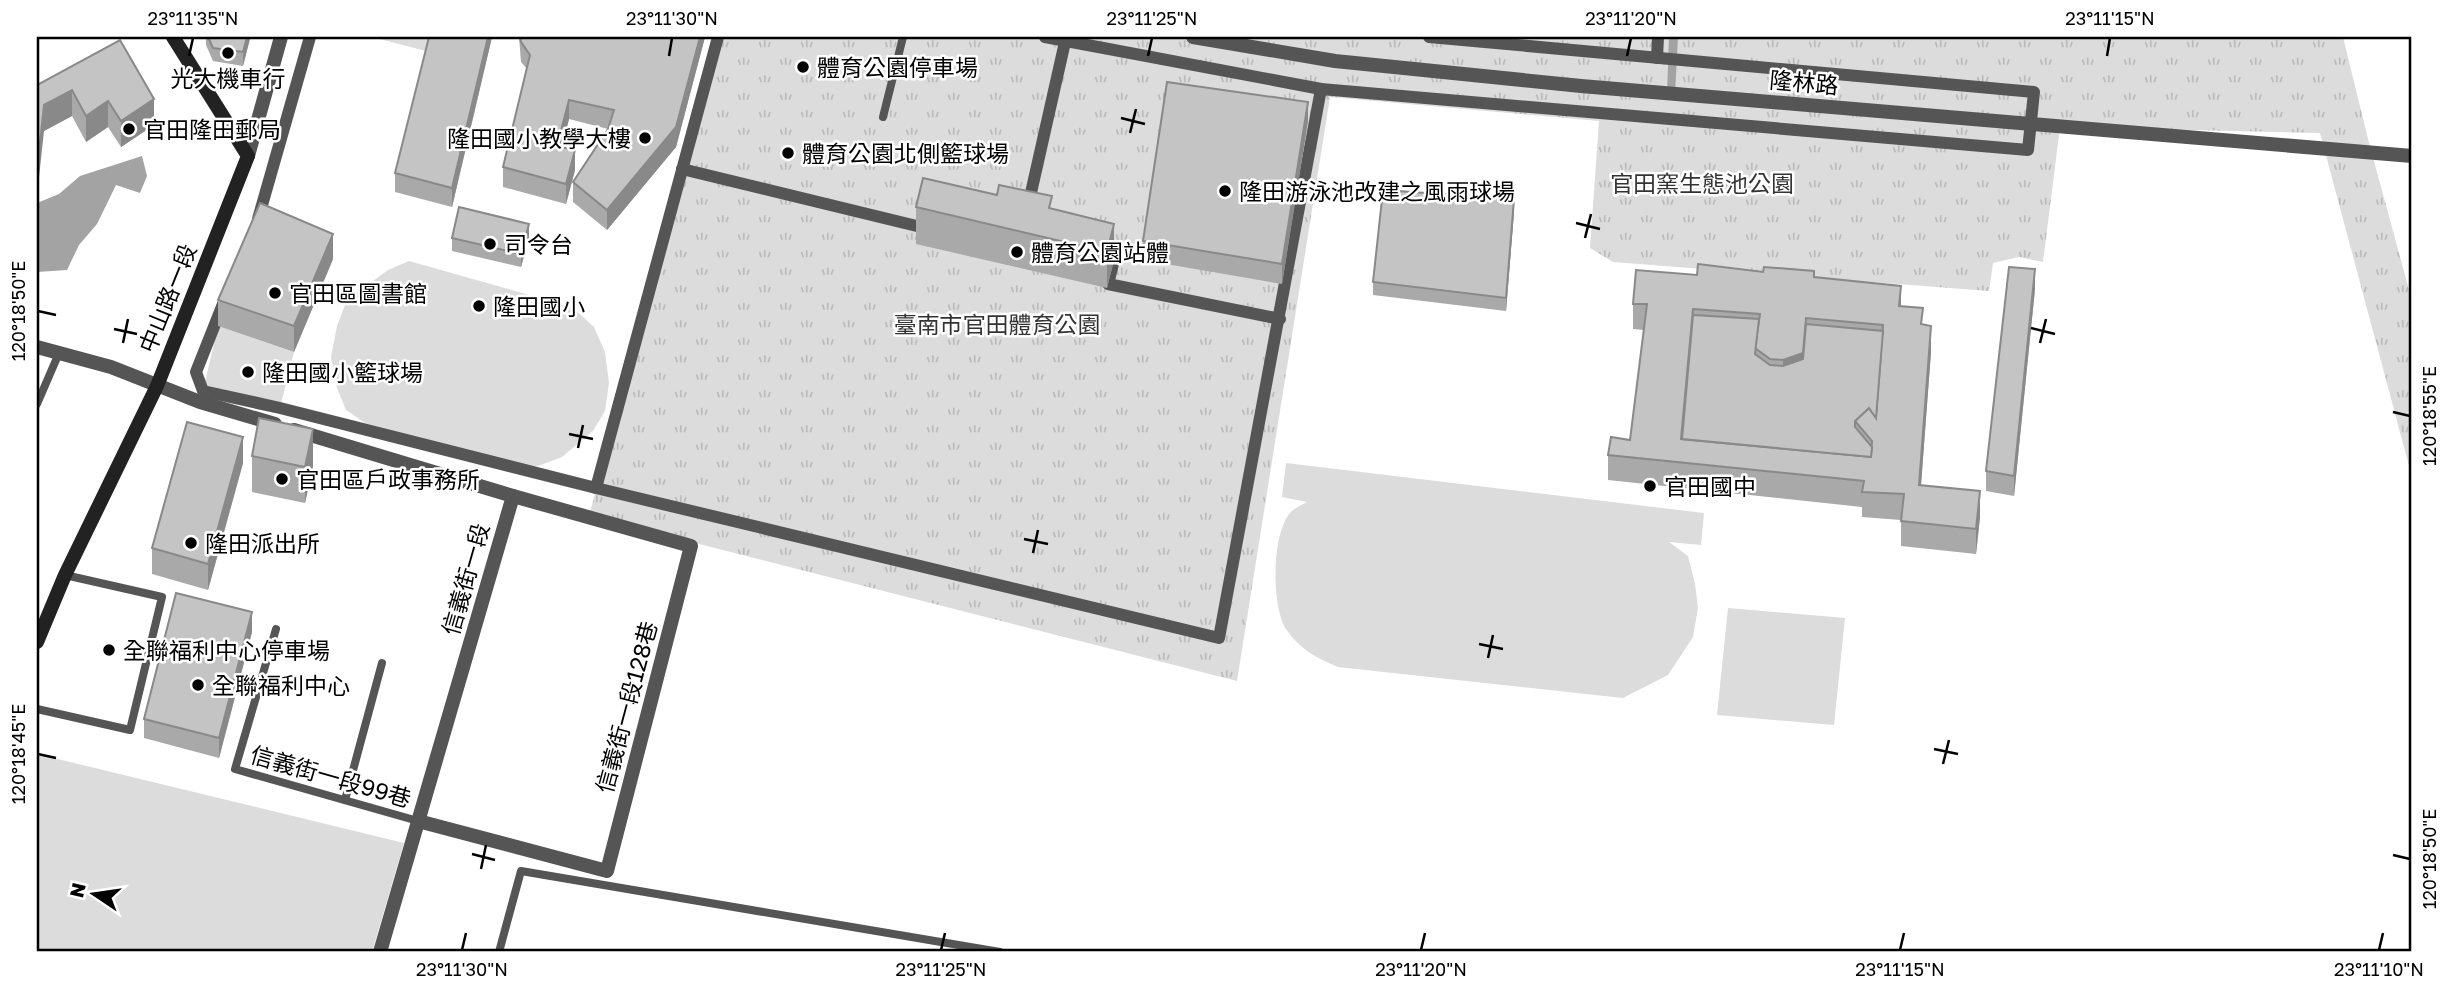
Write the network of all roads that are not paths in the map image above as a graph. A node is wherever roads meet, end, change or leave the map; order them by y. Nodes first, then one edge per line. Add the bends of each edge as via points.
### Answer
1 (173, 37) edge
2 (281, 37) edge
3 (310, 37) edge
4 (718, 37) edge
5 (903, 37) edge
6 (1045, 37) edge
7 (1193, 37) edge
8 (1429, 37) edge
9 (1658, 37) edge
10 (1065, 42) junction
11 (1657, 58) junction
12 (1321, 89) junction
13 (883, 117) dead end
14 (2030, 124) junction
15 (248, 156) junction
16 (2412, 156) edge
17 (682, 169) junction
18 (1027, 213) edge
19 (939, 217) edge
20 (255, 227) edge
21 (1088, 254) edge
22 (1095, 281) dead end
23 (1108, 284) junction
24 (230, 287) edge
25 (1280, 319) junction
26 (37, 347) edge
27 (59, 353) junction
28 (157, 386) junction
29 (37, 404) edge
30 (596, 488) junction
31 (513, 496) junction
32 (65, 575) junction
33 (162, 597) junction
34 (175, 600) edge
35 (276, 629) dead end
36 (37, 642) edge
37 (382, 663) dead end
38 (37, 709) edge
39 (345, 800) junction
40 (418, 821) junction
41 (380, 952) edge
42 (499, 952) edge
43 (1000, 952) edge

1 - 15 main road
2 - 15 street, 中山路一段
3 - 20 street
4 - 17 street
5 - 13 lane
6 - 10 street
7 - 14 street, 隆林路 via 1335,61
8 - 11 street
9 - 11 street
10 - 12 street
10 - 18 street
11 - 14 street via 2034,92
12 - 14 street via 2028,150
12 - 25 street
14 - 16 street, 隆林路
15 - 28 main road, 中山路一段
17 - 19 street via 923,234 928,215
17 - 30 street
21 - 23 street via 1114,260
22 - 23 street
23 - 25 street
24 - 30 street via 196,372 203,391
25 - 30 street via 1219,638
26 - 27 street
27 - 28 street
27 - 29 lane
28 - 31 street
28 - 32 main road, 中山路一段
31 - 40 street, 信義街一段
31 - 40 street, 信義街一段128巷 via 691,546 607,871
32 - 33 lane
32 - 36 main road, 中山路一段
33 - 34 lane
33 - 38 lane via 130,730
35 - 39 lane, 信義街一段99巷 via 235,769
37 - 39 lane
39 - 40 lane, 信義街一段99巷
40 - 41 street, 信義街一段
42 - 43 lane via 521,871

